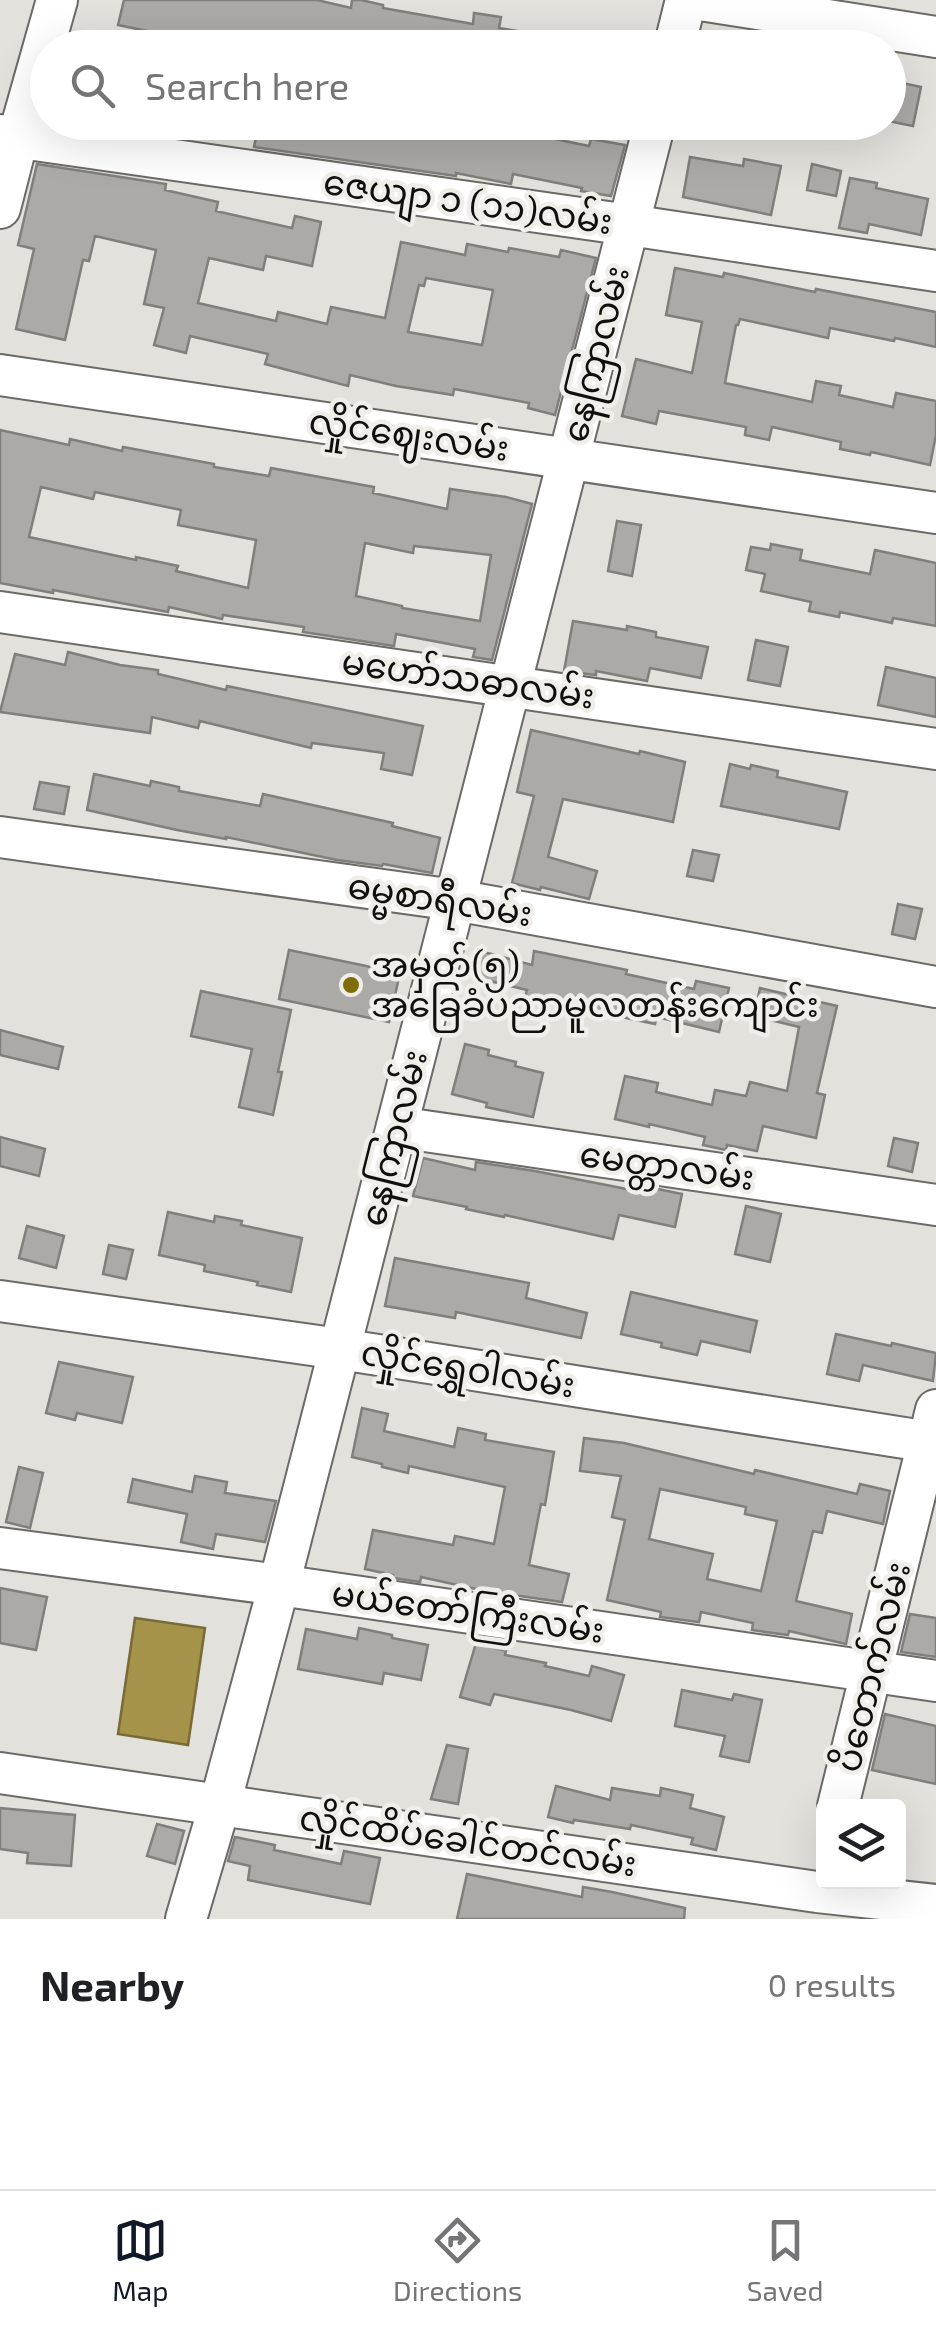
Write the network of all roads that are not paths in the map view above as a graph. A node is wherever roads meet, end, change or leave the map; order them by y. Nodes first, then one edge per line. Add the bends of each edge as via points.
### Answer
1 (57, 0) edge
2 (686, 0) edge
3 (700, 0) edge
4 (46, 30) edge
5 (678, 30) edge
6 (897, 30) edge
7 (906, 31) edge
8 (936, 36) edge
9 (30, 76) edge
10 (9, 136) edge
11 (37, 140) edge
12 (650, 140) edge
13 (0, 208) edge
14 (629, 224) junction
15 (936, 271) edge
16 (0, 375) edge
17 (569, 459) junction
18 (936, 513) edge
19 (0, 612) edge
20 (511, 685) junction
21 (936, 749) edge
22 (0, 837) edge
23 (456, 900) junction
24 (936, 987) edge
25 (397, 1126) junction
26 (936, 1205) edge
27 (0, 1301) edge
28 (340, 1349) junction
29 (933, 1432) edge
30 (0, 1548) edge
31 (279, 1585) junction
32 (872, 1672) junction
33 (936, 1682) edge
34 (0, 1773) edge
35 (840, 1799) edge
36 (220, 1804) junction
37 (817, 1892) edge
38 (936, 1906) edge
39 (186, 1919) edge

1 - 4 street
2 - 5 street
3 - 6 street
7 - 8 street
9 - 10 street
10 - 13 street
11 - 14 street, ဇေယျာ ၁ (၁၁)လမ်း
12 - 14 street, နေကြာလမ်း
14 - 15 street, ဇေယျာ ၁ (၁၁)လမ်း
14 - 17 street, နေကြာလမ်း
16 - 17 street, လှိုင်ဈေးလမ်း
17 - 18 street, လှိုင်ဈေးလမ်း
17 - 20 street, နေကြာလမ်း
19 - 20 street, မဟော်သဓာလမ်း
20 - 21 street, မဟော်သဓာလမ်း
20 - 23 street, နေကြာလမ်း
22 - 23 street, ဓမ္မစာရီလမ်း
23 - 24 street, ဓမ္မစာရီလမ်း
23 - 25 street, နေကြာလမ်း
25 - 26 street, မေတ္တာလမ်း
25 - 28 street, နေကြာလမ်း
27 - 28 street, လှိုင်ရွှေဝါလမ်း
28 - 29 street, လှိုင်ရွှေဝါလမ်း
28 - 31 street, နေကြာလမ်း
29 - 32 street, ပိတောက်လမ်း
30 - 31 street, မယ်တော်ကြီးလမ်း
31 - 32 street, မယ်တော်ကြီးလမ်း
31 - 36 street, နေကြာလမ်း
32 - 33 street, မယ်တော်ကြီးလမ်း
32 - 35 street, ပိတောက်လမ်း
34 - 36 street, လှိုင်ထိပ်ခေါင်တင်လမ်း
36 - 37 street, လှိုင်ထိပ်ခေါင်တင်လမ်း
36 - 39 street, နေကြာလမ်း
37 - 38 street, လှိုင်ထိပ်ခေါင်တင်လမ်း

